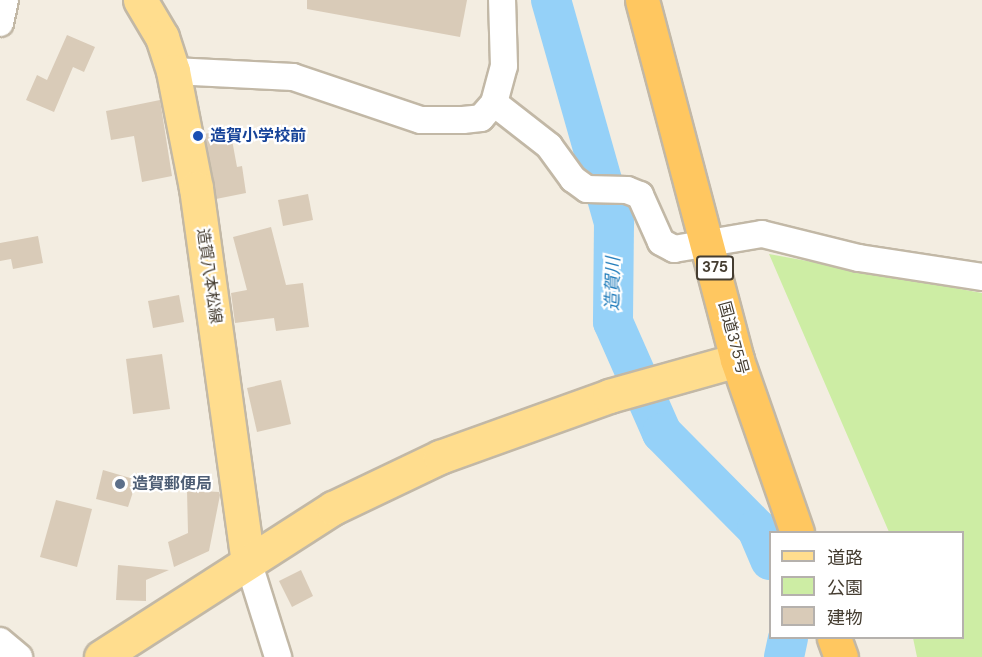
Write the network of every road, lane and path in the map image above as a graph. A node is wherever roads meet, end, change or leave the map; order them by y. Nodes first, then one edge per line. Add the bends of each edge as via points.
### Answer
1 (5, 0) edge
2 (140, 0) edge
3 (502, 0) edge
4 (642, 0) edge
5 (0, 23) edge
6 (173, 71) junction
7 (494, 103) junction
8 (708, 243) junction
9 (982, 277) edge
10 (737, 360) junction
11 (797, 531) edge
12 (248, 561) junction
13 (834, 639) edge
14 (0, 641) edge
15 (19, 657) edge
16 (101, 657) edge
17 (278, 657) edge
18 (841, 657) edge

1 - 5 street
2 - 6 main road, 造賀八本松線 via 162,37
3 - 7 street via 504,66
4 - 8 highway, 国道375号 / 375
6 - 7 street via 293,77 421,120 481,118
6 - 12 main road, 造賀八本松線 via 196,188
7 - 8 street via 549,146 573,179 587,189 627,190 640,195 661,242 674,249
8 - 9 street via 762,234 859,258
8 - 10 highway, 国道375号 / 375
10 - 11 highway, 国道375号 / 375
10 - 12 main road via 609,396 440,457 333,508
12 - 16 main road
12 - 17 street
13 - 18 highway
14 - 15 street

